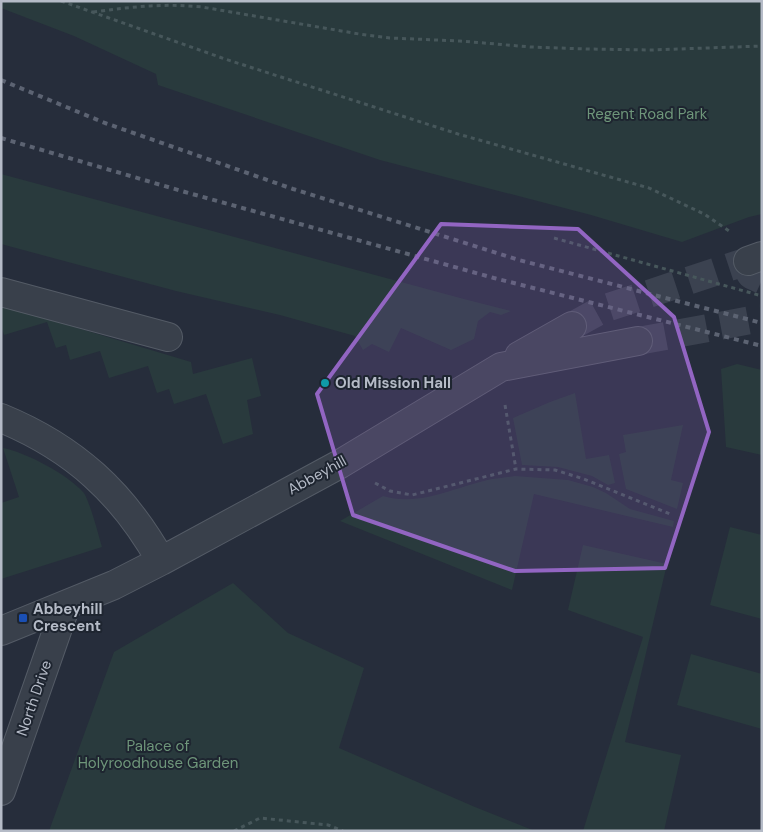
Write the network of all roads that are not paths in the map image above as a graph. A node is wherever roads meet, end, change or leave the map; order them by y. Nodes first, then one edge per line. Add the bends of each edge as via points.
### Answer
1 (1, 292) edge
2 (572, 326) tunnel mouth
3 (168, 337) dead end
4 (638, 341) tunnel mouth
5 (501, 367) junction
6 (1, 418) edge
7 (161, 561) junction
8 (66, 606) junction
9 (1, 630) edge
10 (1, 791) edge

1 - 3 street via 59,302
2 - 5 street
4 - 5 street, Abbeyhill
5 - 7 street, Abbeyhill via 340,464
6 - 7 street via 57,446 89,469 128,510
7 - 8 street, Abbeyhill
8 - 9 street, Abbeyhill
8 - 10 street, North Drive

